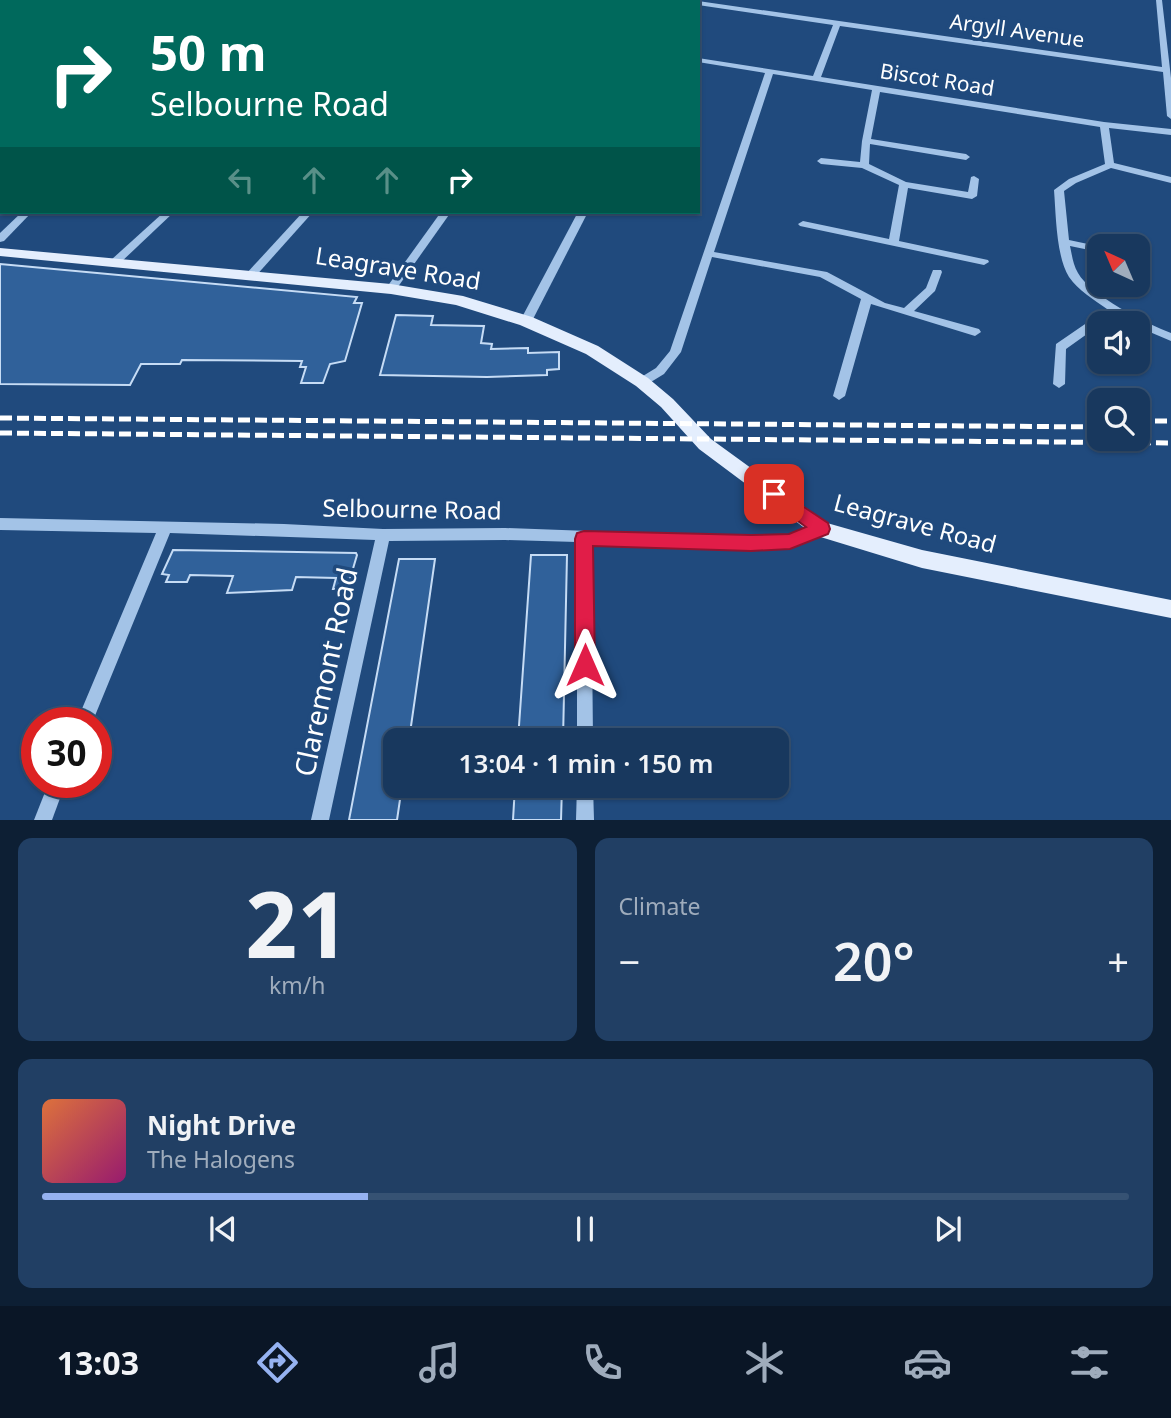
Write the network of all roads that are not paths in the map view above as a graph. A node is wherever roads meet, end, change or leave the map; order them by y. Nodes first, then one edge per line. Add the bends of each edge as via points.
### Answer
1 (1158, 0) edge
2 (700, 3) edge
3 (837, 23) junction
4 (700, 60) edge
5 (1164, 70) junction
6 (770, 71) junction
7 (816, 79) junction
8 (877, 88) junction
9 (1171, 117) edge
10 (1104, 125) junction
11 (1171, 132) edge
12 (866, 141) junction
13 (967, 157) dead end
14 (821, 161) dead end
15 (864, 164) junction
16 (1110, 165) junction
17 (923, 175) dead end
18 (974, 179) dead end
19 (1171, 180) edge
20 (904, 184) junction
21 (922, 187) junction
22 (25, 214) edge
23 (167, 214) edge
24 (306, 214) edge
25 (445, 214) edge
26 (582, 214) edge
27 (803, 224) dead end
28 (0, 239) edge
29 (894, 241) junction
30 (1065, 242) junction
31 (1087, 247) edge
32 (0, 253) edge
33 (710, 254) junction
34 (115, 262) junction
35 (984, 262) dead end
36 (937, 272) dead end
37 (250, 276) junction
38 (391, 289) junction
39 (867, 298) junction
40 (1114, 309) junction
41 (907, 311) junction
42 (526, 321) junction
43 (975, 332) dead end
44 (1171, 337) edge
45 (642, 382) junction
46 (1059, 384) dead end
47 (839, 396) dead end
48 (0, 524) edge
49 (165, 529) junction
50 (821, 529) junction
51 (383, 535) junction
52 (584, 539) junction
53 (1171, 609) edge
54 (91, 707) edge
55 (585, 728) edge
56 (52, 798) edge
57 (585, 798) edge
58 (43, 820) edge
59 (320, 820) edge
60 (585, 820) edge

1 - 5 street
2 - 3 street, Argyll Avenue
3 - 5 street, Argyll Avenue
3 - 7 street
4 - 6 street, Biscot Road
5 - 9 street
6 - 7 street, Biscot Road
6 - 33 street
7 - 8 street, Biscot Road
8 - 10 street, Biscot Road
8 - 12 street
10 - 11 street, Biscot Road
10 - 16 street
12 - 13 street
12 - 15 street
14 - 15 street
15 - 20 street
16 - 19 street
16 - 30 street via 1072,178 1059,190
17 - 21 street
18 - 21 street via 972,196
20 - 21 street
20 - 29 street
22 - 28 street
23 - 34 street
24 - 37 street
25 - 38 street
26 - 42 street
27 - 29 street
29 - 35 street
30 - 31 street
30 - 40 street via 1073,276
32 - 34 main road, Leagrave Road
33 - 39 street via 823,274
33 - 45 street via 675,352 660,371
34 - 37 main road, Leagrave Road
36 - 41 street via 931,289
37 - 38 main road, Leagrave Road
38 - 42 main road, Leagrave Road via 458,300
39 - 41 street
39 - 47 street
40 - 44 street
40 - 46 street via 1060,347
41 - 43 street
42 - 45 main road, Leagrave Road via 592,349
45 - 50 main road, Leagrave Road via 705,444
48 - 49 street, Selbourne Road
49 - 51 street, Selbourne Road
49 - 54 street
50 - 52 street, Selbourne Road via 790,541 751,543
50 - 53 main road, Leagrave Road via 922,559
51 - 52 street, Selbourne Road
51 - 59 street, Claremont Road
52 - 55 street
56 - 58 street
57 - 60 street

